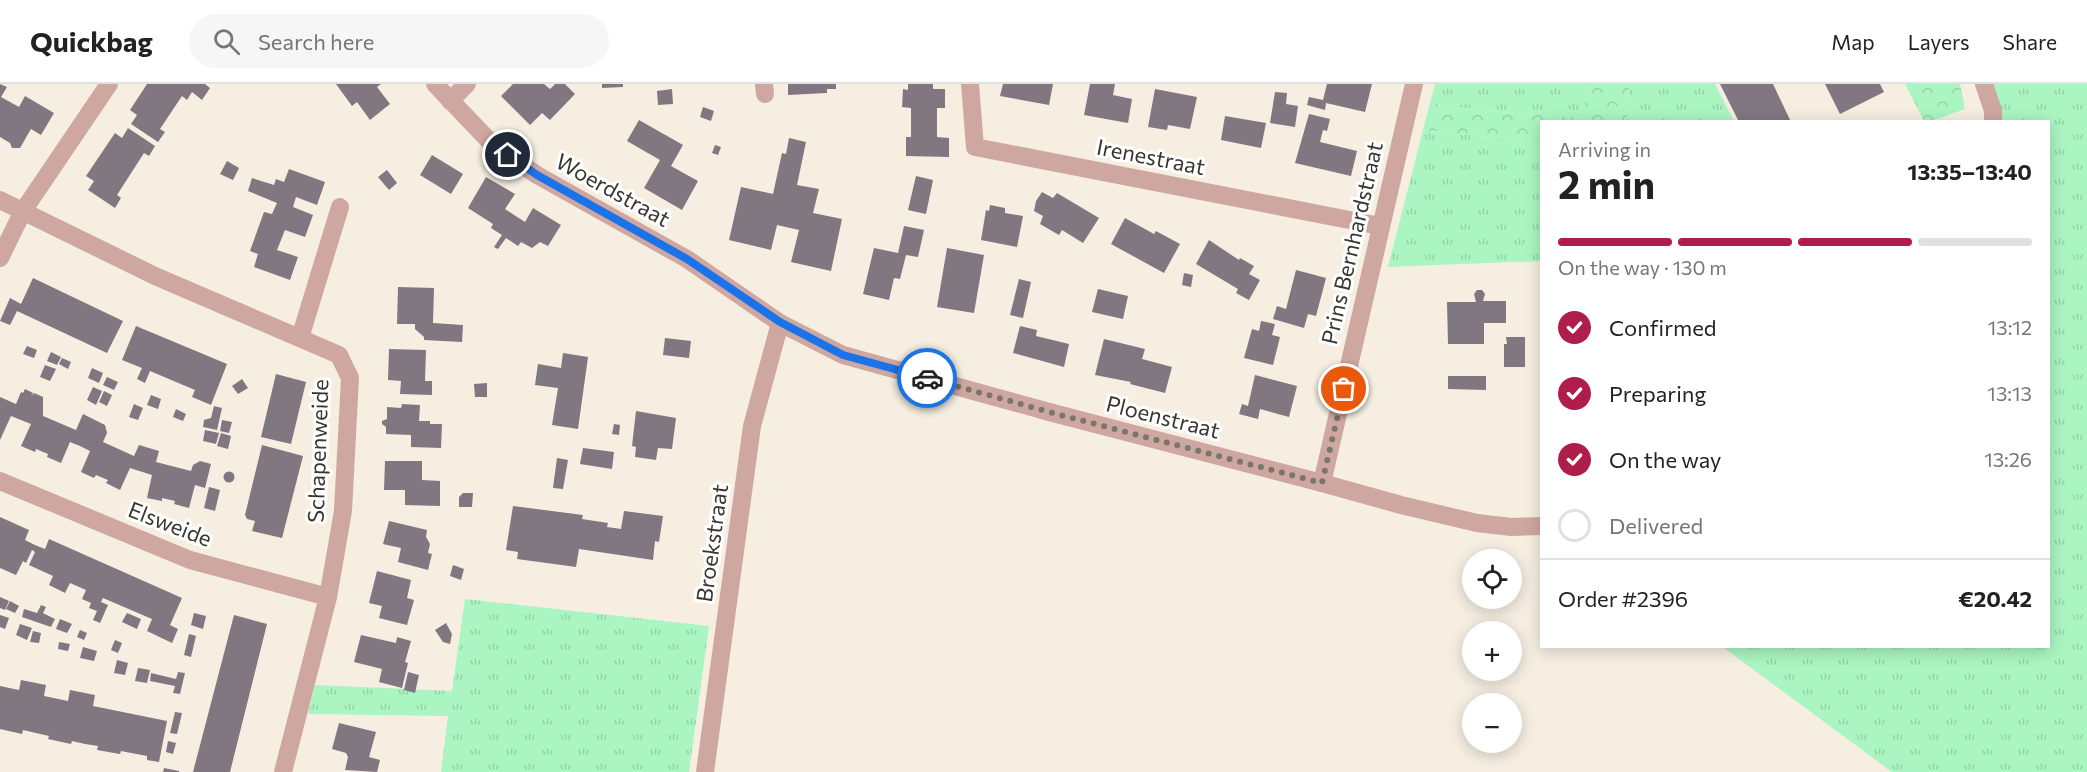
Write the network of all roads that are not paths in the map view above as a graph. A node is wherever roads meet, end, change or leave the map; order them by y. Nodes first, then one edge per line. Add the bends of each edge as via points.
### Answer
1 (108, 84) edge
2 (435, 84) edge
3 (467, 84) edge
4 (970, 84) edge
5 (1414, 84) edge
6 (1984, 84) edge
7 (450, 101) junction
8 (1993, 120) edge
9 (0, 200) edge
10 (340, 207) dead end
11 (23, 211) junction
12 (1380, 226) junction
13 (0, 258) edge
14 (780, 322) junction
15 (300, 338) junction
16 (0, 481) edge
17 (1322, 483) junction
18 (1540, 526) edge
19 (328, 597) junction
20 (283, 772) edge
21 (705, 772) edge

1 - 11 street
2 - 7 street, Woerdstraat
3 - 7 street
4 - 12 street, Irenestraat via 975,147
5 - 12 street, Prins Bernhardstraat
6 - 8 street
7 - 14 street, Woerdstraat via 493,145 537,175 687,259
9 - 11 street, Schapenweide
10 - 15 street
11 - 13 street
11 - 15 street, Schapenweide via 155,276
12 - 17 street, Prins Bernhardstraat
14 - 17 street, Ploenstraat via 843,355
14 - 21 street, Broekstraat via 752,426
15 - 19 street, Schapenweide via 339,355 350,378 343,512
16 - 19 street, Elsweide via 190,560
17 - 18 street, Ploenstraat via 1477,523
19 - 20 street, Schapenweide

